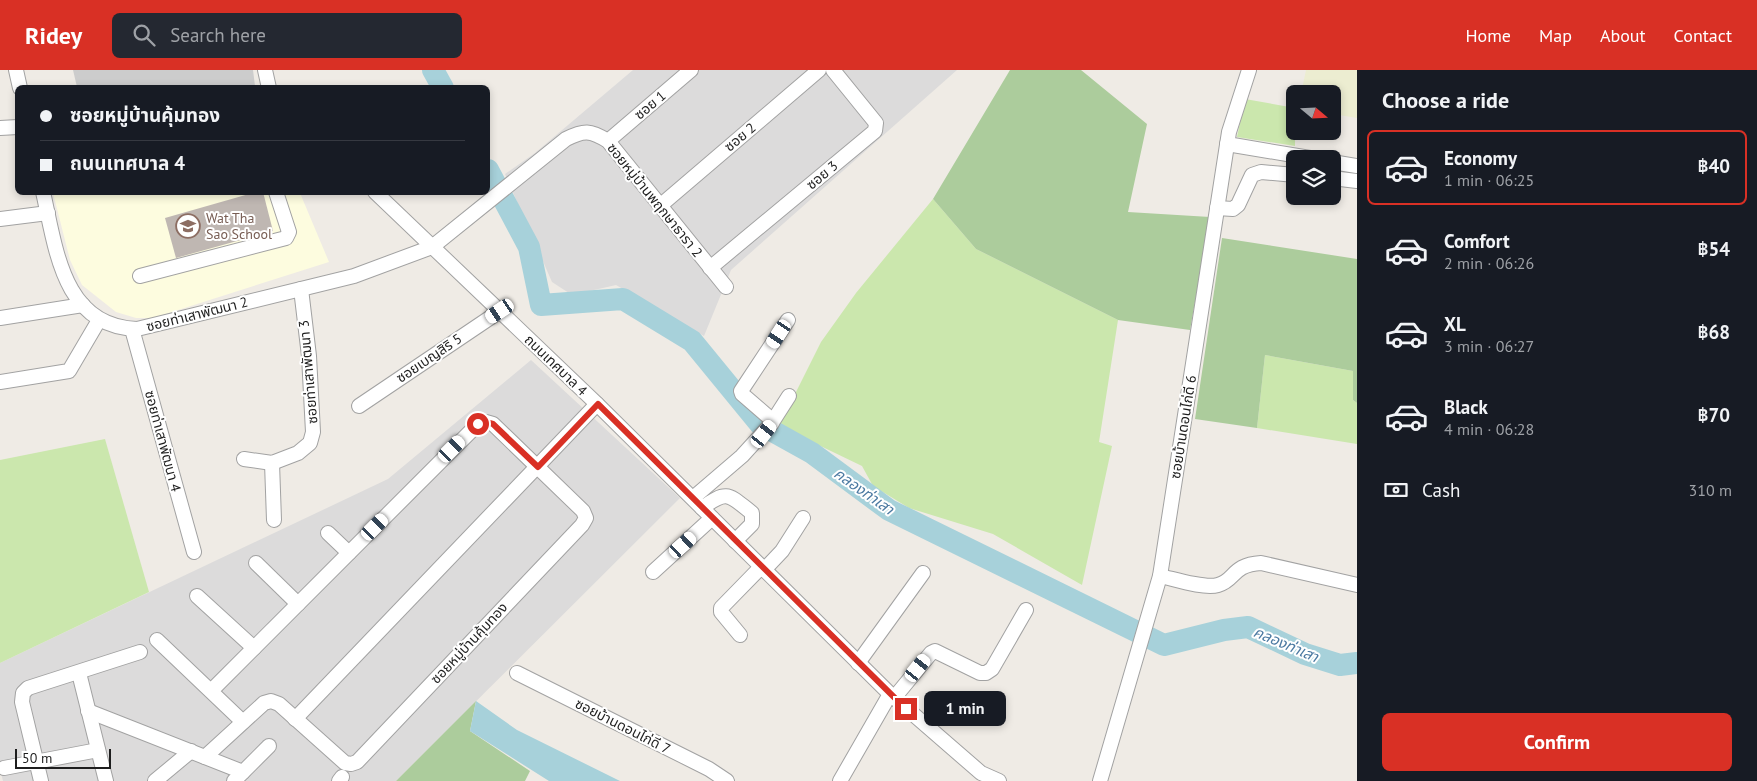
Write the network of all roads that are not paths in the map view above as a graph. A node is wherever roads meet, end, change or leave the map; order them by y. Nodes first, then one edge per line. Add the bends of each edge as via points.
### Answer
1 (16, 70) edge
2 (265, 70) edge
3 (692, 70) edge
4 (819, 70) edge
5 (833, 70) edge
6 (1248, 70) edge
7 (19, 85) edge
8 (266, 85) edge
9 (15, 127) edge
10 (0, 128) edge
11 (608, 141) junction
12 (1227, 144) junction
13 (1286, 154) edge
14 (1341, 163) edge
15 (1357, 166) edge
16 (1286, 174) edge
17 (1341, 179) edge
18 (1357, 181) edge
19 (44, 195) edge
20 (277, 195) edge
21 (379, 195) edge
22 (661, 205) junction
23 (1217, 208) junction
24 (48, 213) junction
25 (0, 218) edge
26 (432, 247) junction
27 (710, 268) junction
28 (140, 276) dead end
29 (726, 287) dead end
30 (300, 288) junction
31 (83, 305) junction
32 (500, 311) junction
33 (0, 318) edge
34 (99, 320) junction
35 (788, 320) dead end
36 (132, 329) junction
37 (0, 382) edge
38 (789, 396) dead end
39 (598, 404) junction
40 (359, 406) dead end
41 (772, 423) junction
42 (244, 459) dead end
43 (272, 463) junction
44 (538, 467) junction
45 (702, 508) junction
46 (803, 518) dead end
47 (274, 520) dead end
48 (328, 533) dead end
49 (735, 541) junction
50 (194, 552) dead end
51 (349, 553) junction
52 (256, 563) dead end
53 (763, 568) junction
54 (653, 572) dead end
55 (923, 573) dead end
56 (1160, 576) junction
57 (1357, 585) edge
58 (197, 596) dead end
59 (298, 604) junction
60 (1026, 610) dead end
61 (740, 635) dead end
62 (157, 640) dead end
63 (254, 648) junction
64 (140, 652) dead end
65 (858, 663) junction
66 (79, 673) junction
67 (517, 673) dead end
68 (212, 690) junction
69 (892, 696) junction
70 (88, 710) junction
71 (295, 719) junction
72 (243, 722) junction
73 (269, 746) dead end
74 (98, 750) junction
75 (191, 751) junction
76 (205, 757) junction
77 (36, 762) junction
78 (4, 768) dead end
79 (239, 776) edge
80 (41, 781) edge
81 (106, 781) edge
82 (155, 781) edge
83 (728, 781) edge
84 (840, 781) edge
85 (999, 781) edge
86 (1100, 781) edge

1 - 7 street
2 - 8 street
3 - 11 street, ซอย 1
4 - 22 street, ซอย 2
5 - 27 street, ซอย 3 via 876,123 875,131
6 - 12 street, ซอยบ้านดอนไก่ดี 6
9 - 10 street
11 - 22 street, ซอยหมู่บ้านพฤกษาธารา 2
11 - 26 street, ซอยหมู่บ้านพฤกษาธารา 2 via 595,133 581,132 566,139
12 - 13 street
12 - 23 street, ซอยบ้านดอนไก่ดี 6
14 - 15 street
16 - 23 street via 1252,174 1238,205 1233,209
17 - 18 street
19 - 24 street, ซอยท่าเสาพัฒนา 2
20 - 28 street via 289,232 286,238
21 - 26 street, ถนนเทศบาล 4
22 - 27 street, ซอยหมู่บ้านพฤกษาธารา 2
23 - 56 street, ซอยบ้านดอนไก่ดี 6
24 - 25 street
24 - 31 street, ซอยท่าเสาพัฒนา 2 via 67,281
26 - 30 street, ซอยท่าเสาพัฒนา 2 via 374,270
26 - 32 street, ถนนเทศบาล 4
27 - 29 street, ซอยหมู่บ้านพฤกษาธารา 2
30 - 36 street, ซอยท่าเสาพัฒนา 2
30 - 43 street, ซอยท่าเสาพัฒนา 3 via 313,432 310,443 298,453
31 - 33 street
31 - 34 street, ซอยท่าเสาพัฒนา 2
32 - 39 street, ถนนเทศบาล 4
32 - 40 street, ซอยเบญสิริ 5
34 - 36 street, ซอยท่าเสาพัฒนา 2
34 - 37 street via 69,371
35 - 41 street via 741,391
36 - 50 street, ซอยท่าเสาพัฒนา 4
38 - 41 street
39 - 44 street
39 - 45 street, ถนนเทศบาล 4
41 - 45 street
42 - 43 street, ซอยท่าเสาพัฒนา 3
43 - 47 street
44 - 51 street, ซอยหมู่บ้านคุ้มทอง via 493,424 478,424
44 - 71 street
44 - 71 street, ซอยหมู่บ้านคุ้มทอง via 583,511 586,518 357,762 345,763
45 - 49 street, ถนนเทศบาล 4
45 - 49 street via 725,494 752,513 752,524
45 - 54 street
46 - 53 street via 782,551
48 - 51 street
49 - 53 street, ถนนเทศบาล 4
51 - 59 street, ซอยหมู่บ้านคุ้มทอง
52 - 59 street
53 - 61 street via 721,608 720,612
53 - 65 street, ถนนเทศบาล 4
55 - 65 street
56 - 57 street via 1219,585 1238,568 1261,563
56 - 86 street, ซอยบ้านดอนไก่ดี 6
58 - 63 street
59 - 63 street, ซอยหมู่บ้านคุ้มทอง
60 - 69 street via 992,669 986,673 936,651
62 - 68 street
63 - 68 street, ซอยหมู่บ้านคุ้มทอง
64 - 66 street
65 - 69 street, ถนนเทศบาล 4
66 - 70 street
66 - 77 street via 28,688 23,693 22,702
67 - 83 street, ซอยบ้านดอนไก่ดี 7
68 - 72 street
69 - 84 street
69 - 85 street, ถนนเทศบาล 4 via 981,773
70 - 74 street
70 - 75 street
71 - 72 street, ซอยหมู่บ้านคุ้มทอง via 271,701 264,703
72 - 76 street, ซอยหมู่บ้านคุ้มทอง
73 - 79 street
74 - 77 street
74 - 81 street
75 - 76 street
75 - 82 street
76 - 79 street
77 - 78 street
77 - 80 street

